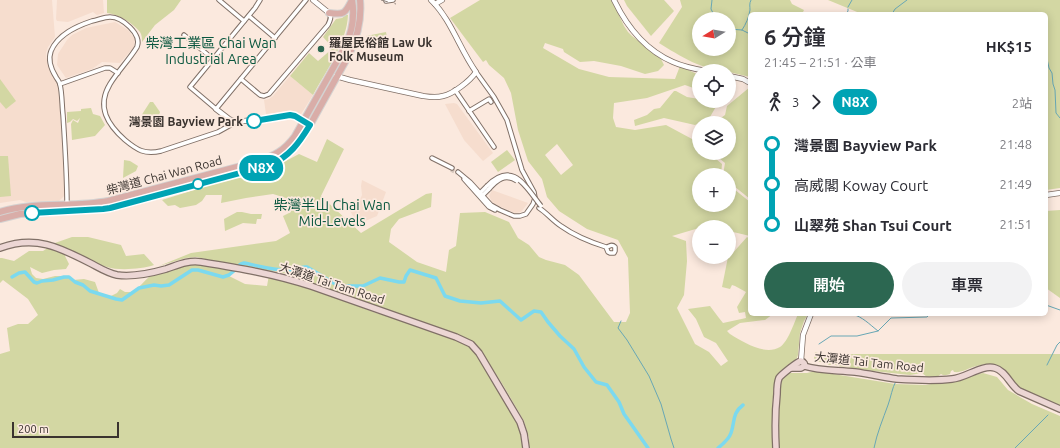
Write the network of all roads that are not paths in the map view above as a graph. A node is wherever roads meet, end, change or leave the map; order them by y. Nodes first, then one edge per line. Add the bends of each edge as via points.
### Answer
1 (218, 0) edge
2 (260, 0) edge
3 (306, 0) edge
4 (313, 0) edge
5 (352, 0) edge
6 (360, 0) edge
7 (393, 0) edge
8 (431, 0) edge
9 (442, 0) edge
10 (614, 0) edge
11 (386, 2) dead end
12 (435, 4) junction
13 (329, 13) junction
14 (249, 16) junction
15 (244, 21) junction
16 (184, 35) dead end
17 (275, 38) junction
18 (213, 59) junction
19 (692, 68) edge
20 (476, 72) junction
21 (118, 73) junction
22 (331, 74) junction
23 (337, 76) junction
24 (736, 78) edge
25 (240, 79) junction
26 (748, 83) edge
27 (60, 84) junction
28 (455, 90) junction
29 (489, 99) dead end
30 (216, 109) junction
31 (469, 111) junction
32 (236, 122) junction
33 (303, 122) junction
34 (310, 125) junction
35 (494, 147) dead end
36 (432, 158) dead end
37 (450, 168) tunnel mouth
38 (457, 173) tunnel mouth
39 (1060, 193) edge
40 (1048, 194) edge
41 (481, 195) junction
42 (68, 208) junction
43 (0, 212) edge
44 (0, 219) edge
45 (606, 247) dead end
46 (0, 248) edge
47 (810, 316) edge
48 (800, 364) junction
49 (1060, 409) edge
50 (526, 448) edge
51 (776, 448) edge

1 - 15 street
2 - 14 street
3 - 17 street
4 - 13 street
5 - 13 main road via 344,12
5 - 22 main road, 柴灣道 Chai Wan Road via 353,16 349,37
6 - 23 main road, 柴灣道 Chai Wan Road via 356,39
7 - 11 street
8 - 12 street
9 - 12 street
10 - 19 street via 628,25 652,50
12 - 20 street
13 - 25 street via 331,17 328,25 269,94 260,95
14 - 15 street
14 - 17 street
15 - 18 street
16 - 18 street
17 - 25 street
18 - 30 street via 190,87
20 - 28 street
20 - 41 street via 507,120 522,170 535,196 526,214 517,216 491,205
21 - 27 street via 110,68 103,68
21 - 27 street via 136,49 138,39 133,30 121,21 114,17 106,17 74,28 62,36 53,47 50,64
21 - 32 street via 106,92 105,112 115,131 139,150 150,153 161,151 218,132
22 - 23 street
22 - 33 main road, 柴灣道 Chai Wan Road
23 - 28 street via 430,97 447,95
23 - 34 main road, 柴灣道 Chai Wan Road
24 - 26 street
25 - 30 street
27 - 42 street
28 - 31 street
29 - 31 street
30 - 32 street
31 - 35 street
32 - 33 street via 290,115
33 - 34 street
33 - 42 main road, 柴灣道 Chai Wan Road via 289,144 268,158 108,201
34 - 42 main road, 柴灣道 Chai Wan Road via 295,148 281,160 270,165 110,208
36 - 37 street
38 - 41 street
39 - 40 street
41 - 45 street, bridge via 501,178 513,179 540,208 569,232
42 - 43 main road, 柴灣道 Chai Wan Road via 21,207
42 - 44 main road, 柴灣道 Chai Wan Road
46 - 50 main road, 大潭道 Tai Tam Road via 25,242 45,244 120,275 156,272 194,261 268,274 291,279 456,337 473,346 482,356 520,422
47 - 48 street via 803,335
48 - 49 main road, 大潭道 Tai Tam Road via 812,368 897,378 944,380 957,379 995,367 1018,390
48 - 51 main road, 大潭道 Tai Tam Road via 784,373 778,381 775,414

